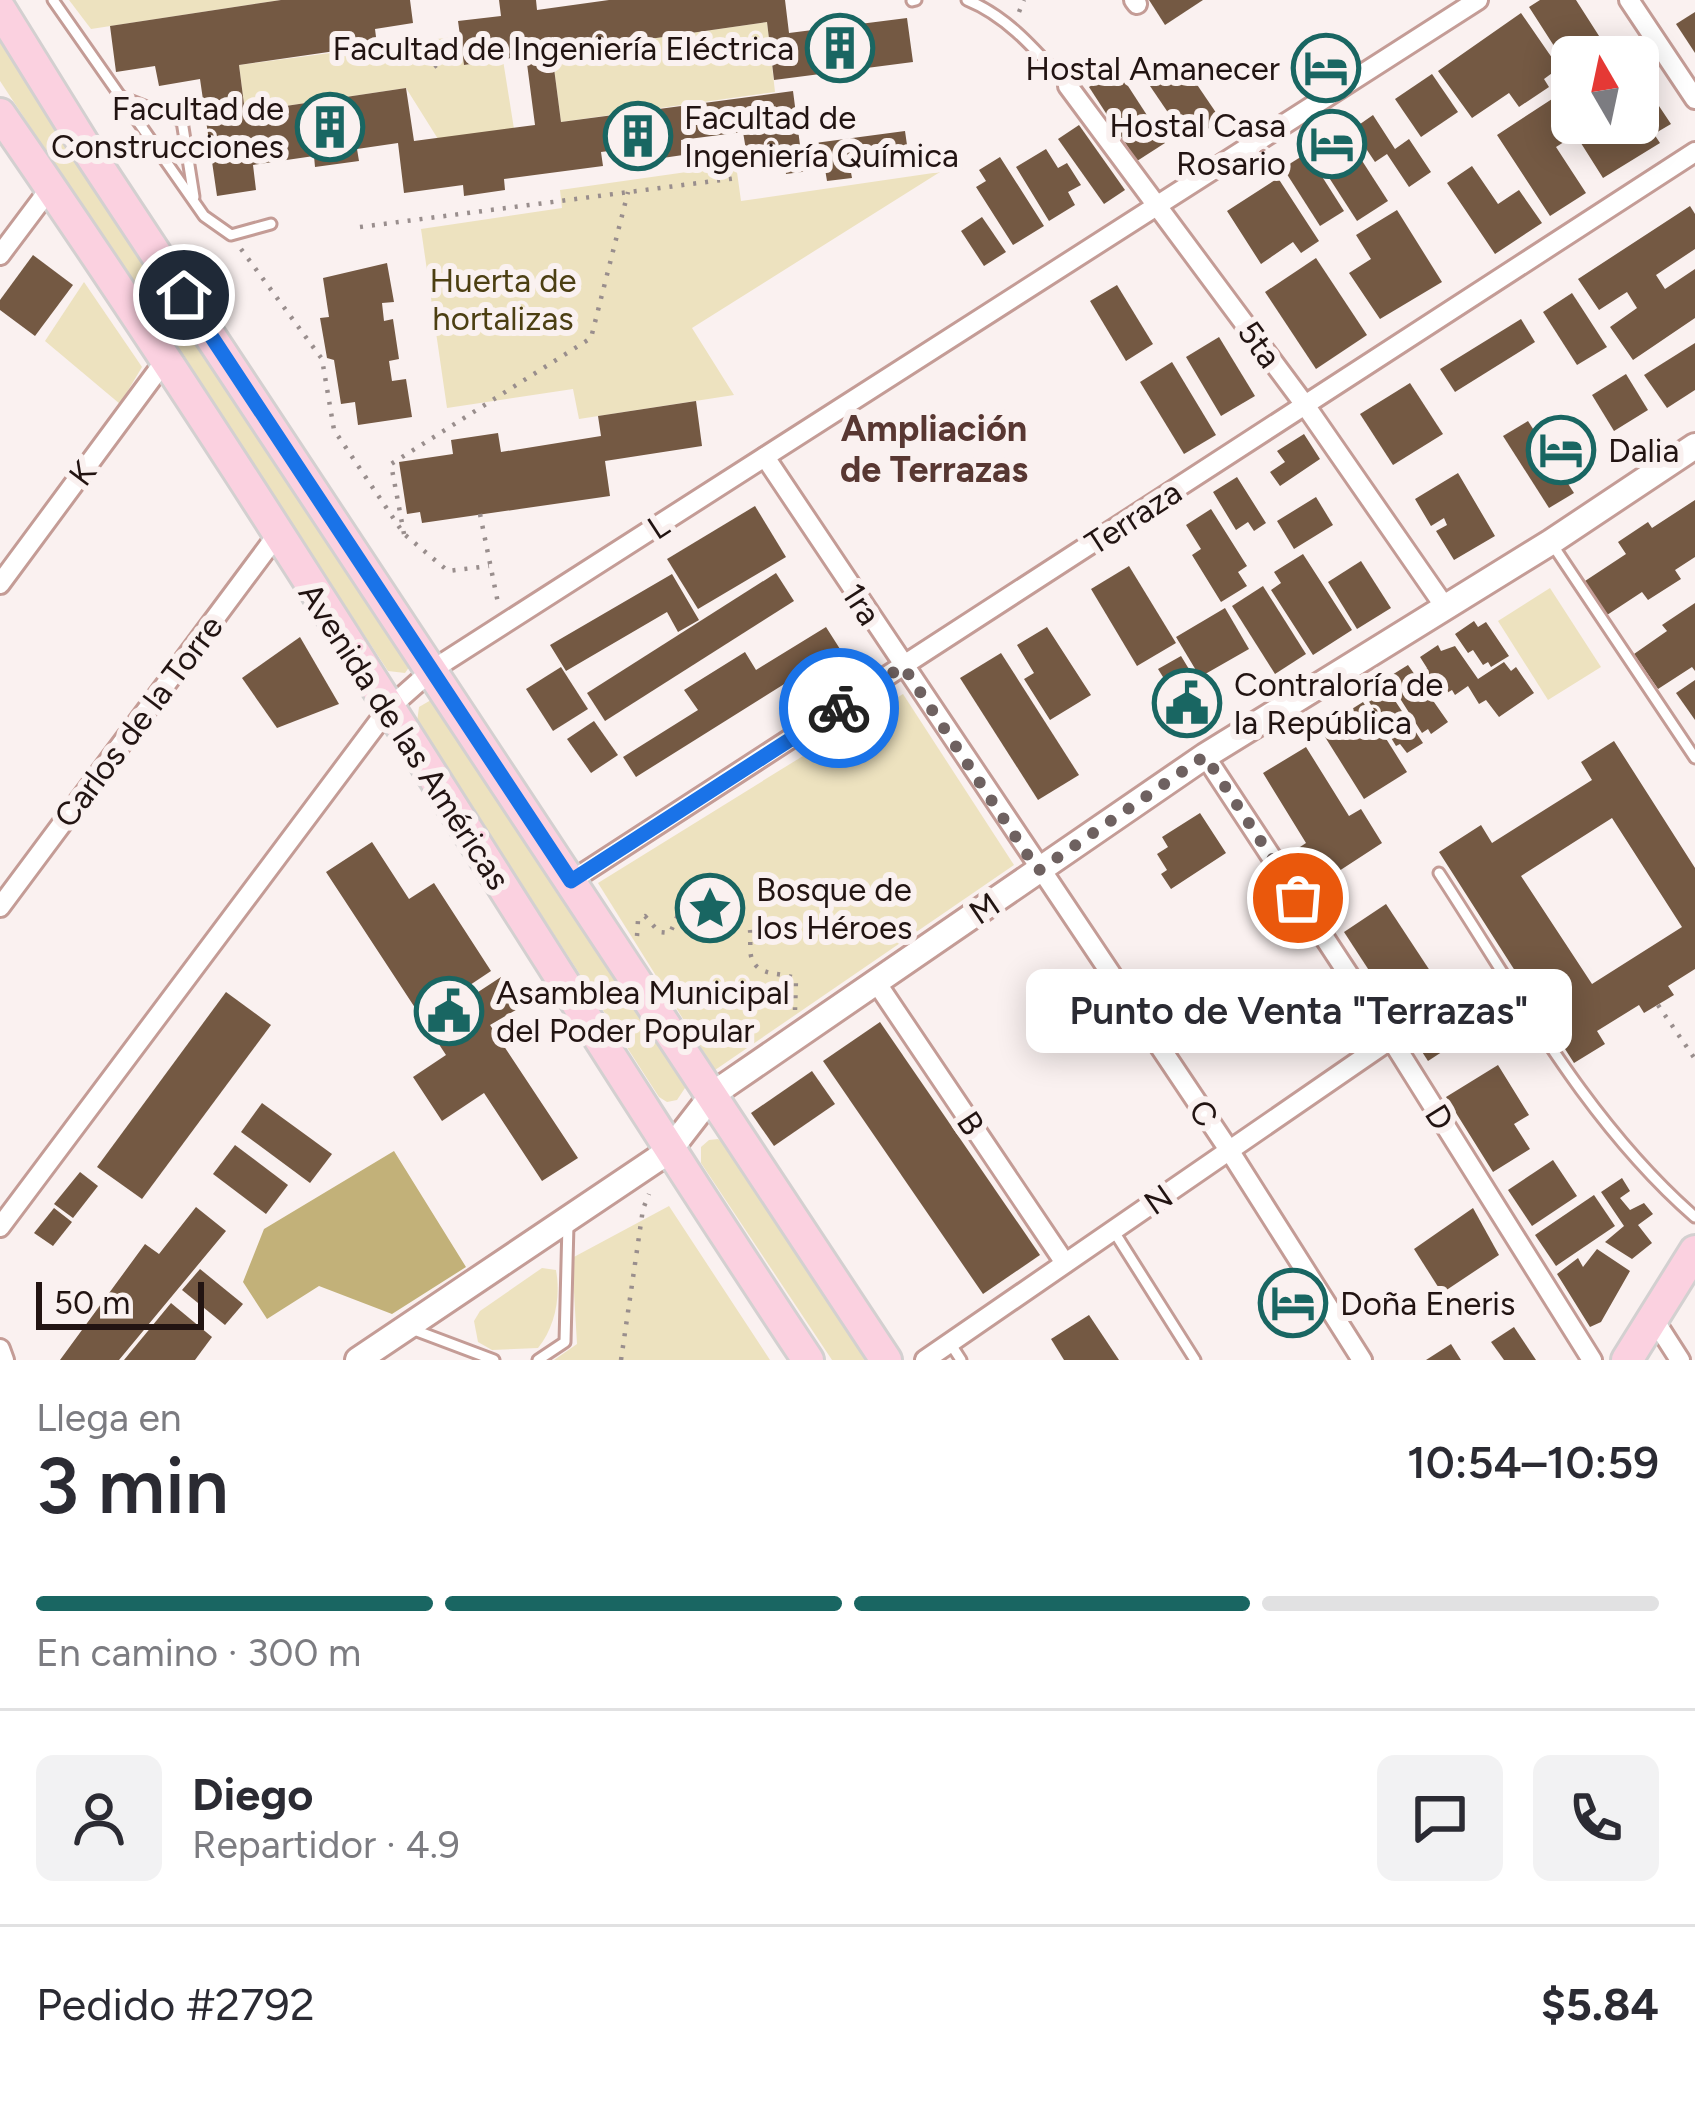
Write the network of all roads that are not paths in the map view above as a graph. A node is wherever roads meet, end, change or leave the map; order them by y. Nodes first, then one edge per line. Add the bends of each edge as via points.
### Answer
1 (53, 0) edge
2 (968, 0) edge
3 (1478, 0) edge
4 (1629, 0) edge
5 (0, 9) edge
6 (1068, 86) joint
7 (117, 95) junction
8 (1695, 99) edge
9 (0, 114) edge
10 (1695, 152) edge
11 (51, 188) junction
12 (194, 202) junction
13 (1159, 205) junction
14 (271, 224) dead end
15 (0, 255) edge
16 (164, 362) junction
17 (1305, 405) junction
18 (1695, 446) edge
19 (765, 457) junction
20 (277, 535) junction
21 (1550, 542) junction
22 (0, 584) edge
23 (1445, 607) junction
24 (903, 666) junction
25 (432, 670) junction
26 (388, 709) junction
27 (1205, 756) junction
28 (1695, 758) edge
29 (1038, 871) junction
30 (1439, 873) dead end
31 (571, 881) junction
32 (0, 907) edge
33 (876, 982) junction
34 (1391, 1039) junction
35 (713, 1094) junction
36 (1229, 1150) junction
37 (667, 1152) junction
38 (1695, 1217) edge
39 (568, 1219) junction
40 (0, 1227) edge
41 (1113, 1230) junction
42 (1065, 1263) junction
43 (1691, 1264) edge
44 (1655, 1321) junction
45 (407, 1328) junction
46 (956, 1352) edge
47 (358, 1360) edge
48 (494, 1360) edge
49 (538, 1360) edge
50 (808, 1360) edge
51 (886, 1360) edge
52 (925, 1360) edge
53 (1195, 1360) edge
54 (1362, 1360) edge
55 (1592, 1360) edge
56 (1628, 1360) edge
57 (1680, 1360) edge

1 - 7 lane
2 - 6 lane via 1020,35
3 - 13 street, L
4 - 8 street
5 - 25 main road, Avenida de las Américas
6 - 13 street, 5ta
7 - 12 lane
7 - 12 lane via 182,121
9 - 11 main road, Avenida de las Américas
10 - 17 street, Terraza
11 - 15 street
11 - 16 main road, Avenida de las Américas
12 - 14 lane via 231,235
13 - 17 street, 5ta
13 - 19 street, L
16 - 20 main road, Avenida de las Américas
16 - 22 street, K
17 - 23 street, 5ta
17 - 24 street, Terraza
18 - 21 street, M
19 - 24 street, 1ra
19 - 25 street, L
20 - 26 main road, Avenida de las Américas
20 - 32 street, Carlos de la Torre
21 - 23 street, M
21 - 28 lane
23 - 27 street, M
24 - 29 street, 1ra
24 - 31 street, Terraza
25 - 26 street, L
25 - 31 main road, Avenida de las Américas
26 - 37 main road, Avenida de las Américas
26 - 40 street, L
27 - 29 street, M
27 - 34 street, D
29 - 33 street, M
29 - 36 street, C
30 - 38 lane via 1588,1102
31 - 35 main road, Avenida de las Américas
33 - 35 street, M
33 - 42 street, B
34 - 36 street, N
34 - 55 street, D
35 - 37 street, M
35 - 51 main road, Avenida de las Américas
36 - 41 street, N
36 - 54 street, C
37 - 39 street, M
37 - 50 main road, Avenida de las Américas
39 - 45 street, M
39 - 49 lane via 565,1342
41 - 42 street, N
41 - 53 lane
42 - 46 street, N
43 - 44 main road
44 - 56 main road
44 - 57 street
45 - 47 street, M
45 - 48 lane
46 - 52 street, N

